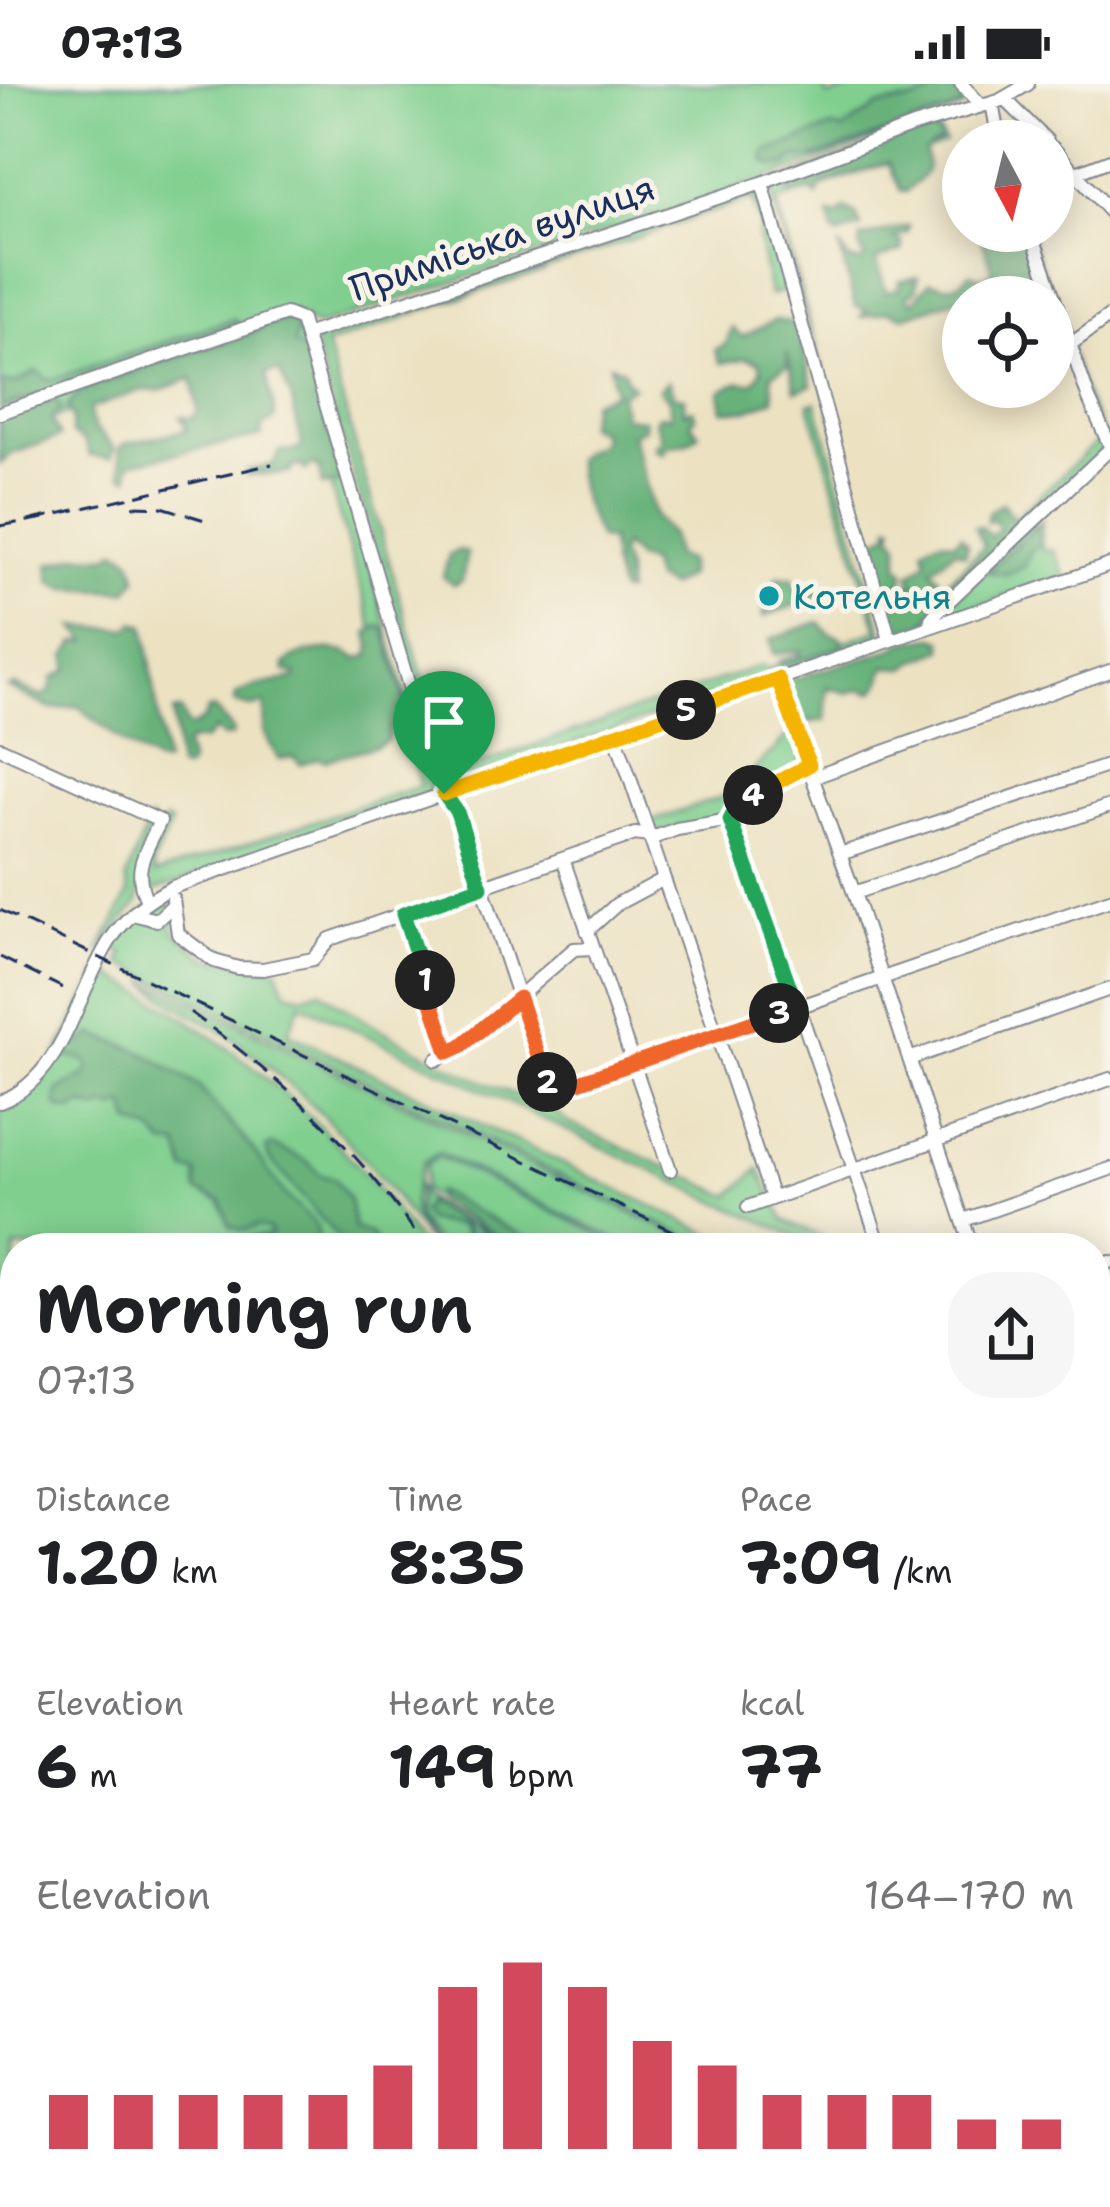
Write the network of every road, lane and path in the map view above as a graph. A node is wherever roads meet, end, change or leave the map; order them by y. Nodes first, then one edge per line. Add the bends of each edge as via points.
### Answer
1 (961, 84) edge
2 (1028, 84) edge
3 (993, 102) junction
4 (996, 120) edge
5 (1018, 120) edge
6 (1110, 160) edge
7 (1076, 172) joint
8 (762, 183) junction
9 (1110, 212) edge
10 (1110, 316) edge
11 (308, 334) junction
12 (1074, 341) edge
13 (1074, 354) edge
14 (0, 413) edge
15 (1110, 447) edge
16 (1110, 565) edge
17 (933, 626) junction
18 (890, 640) junction
19 (1110, 671) edge
20 (778, 679) junction
21 (615, 734) junction
22 (0, 748) edge
23 (1110, 765) edge
24 (812, 771) junction
25 (444, 794) junction
26 (1110, 806) edge
27 (730, 820) junction
28 (647, 832) junction
29 (840, 854) junction
30 (563, 859) junction
31 (662, 880) junction
32 (481, 887) junction
33 (173, 893) junction
34 (854, 893) junction
35 (1110, 900) edge
36 (147, 901) junction
37 (132, 914) junction
38 (403, 914) junction
39 (587, 932) junction
40 (593, 948) junction
41 (882, 978) junction
42 (1110, 989) edge
43 (519, 998) junction
44 (797, 1007) junction
45 (715, 1035) junction
46 (909, 1059) junction
47 (632, 1065) junction
48 (1110, 1079) edge
49 (0, 1102) edge
50 (937, 1139) junction
51 (853, 1168) junction
52 (1110, 1169) edge
53 (670, 1170) dead end
54 (772, 1198) junction
55 (748, 1207) dead end
56 (964, 1220) junction
57 (876, 1233) edge
58 (968, 1233) edge

1 - 3 street
2 - 3 street, Приміська вулиця
3 - 4 street
3 - 5 street
3 - 8 street, Приміська вулиця
6 - 7 street
7 - 9 street
8 - 11 street, Приміська вулиця
8 - 18 street
10 - 12 street
11 - 14 street via 286,314
11 - 25 street
13 - 15 street
15 - 17 street via 936,613
16 - 17 street
17 - 18 street
18 - 20 street
19 - 24 street
20 - 21 street
20 - 24 street
21 - 25 street
21 - 28 street
22 - 36 street via 160,821 138,872
23 - 29 street
24 - 27 street via 767,785
24 - 29 street
25 - 32 street
25 - 33 street
26 - 34 street
27 - 28 street via 662,836
27 - 44 street
28 - 30 street
28 - 31 street
29 - 34 street
30 - 32 street
30 - 39 street
31 - 39 street
31 - 45 street
32 - 38 street
32 - 43 street
33 - 36 street
33 - 37 street via 164,918
33 - 38 street via 182,938 214,961 251,970 313,959 330,939
34 - 41 street
35 - 41 street
36 - 37 street
37 - 49 street via 41,1075
38 - 43 street via 442,1056
39 - 40 street
40 - 43 street via 574,949
40 - 47 street
41 - 44 street
41 - 46 street
42 - 46 street
43 - 47 street via 550,1092
44 - 45 street
44 - 51 street
45 - 47 street
45 - 54 street
46 - 50 street
47 - 53 street
48 - 50 street
50 - 51 street
50 - 56 street
51 - 54 street
51 - 57 street
52 - 56 street
54 - 55 street
56 - 58 street

